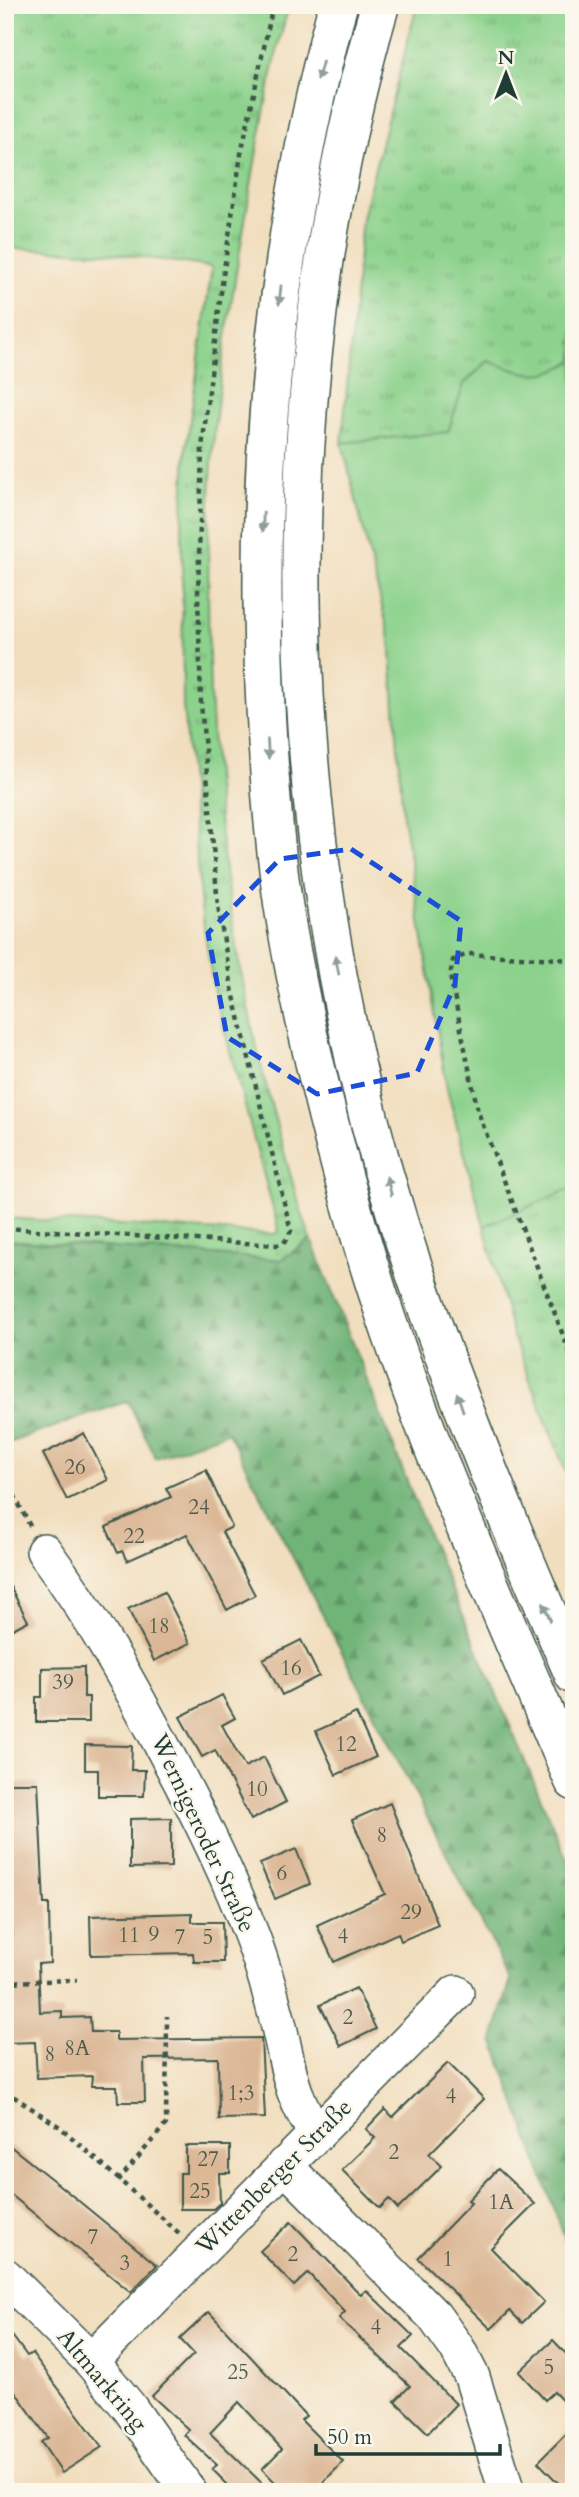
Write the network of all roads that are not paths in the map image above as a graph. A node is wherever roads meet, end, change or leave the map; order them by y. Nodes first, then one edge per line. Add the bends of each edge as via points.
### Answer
1 (338, 5) edge
2 (380, 5) edge
3 (44, 1551) road end
4 (574, 1675) edge
5 (574, 1781) edge
6 (456, 1993) dead end
7 (317, 2134) junction
8 (284, 2165) junction
9 (5, 2276) edge
10 (91, 2361) junction
11 (189, 2492) edge
12 (507, 2492) edge

1 -> 5 highway via 315,90 282,267 264,446 262,629 270,776 286,923 318,1079 360,1236 429,1436
4 -> 2 highway via 466,1419 399,1223 358,1070 328,918 311,770 303,528 314,353 336,196
3 - 7 street, Wernigeroder Straße via 85,1606 215,1846 252,1936 276,2016 290,2087
6 - 7 street, Wittenberger Straße
7 - 8 street, Wittenberger Straße
8 - 10 street, Wittenberger Straße
8 - 12 street via 434,2316 457,2347 472,2377
9 - 10 street, Altmarkring
10 - 11 street, Altmarkring

